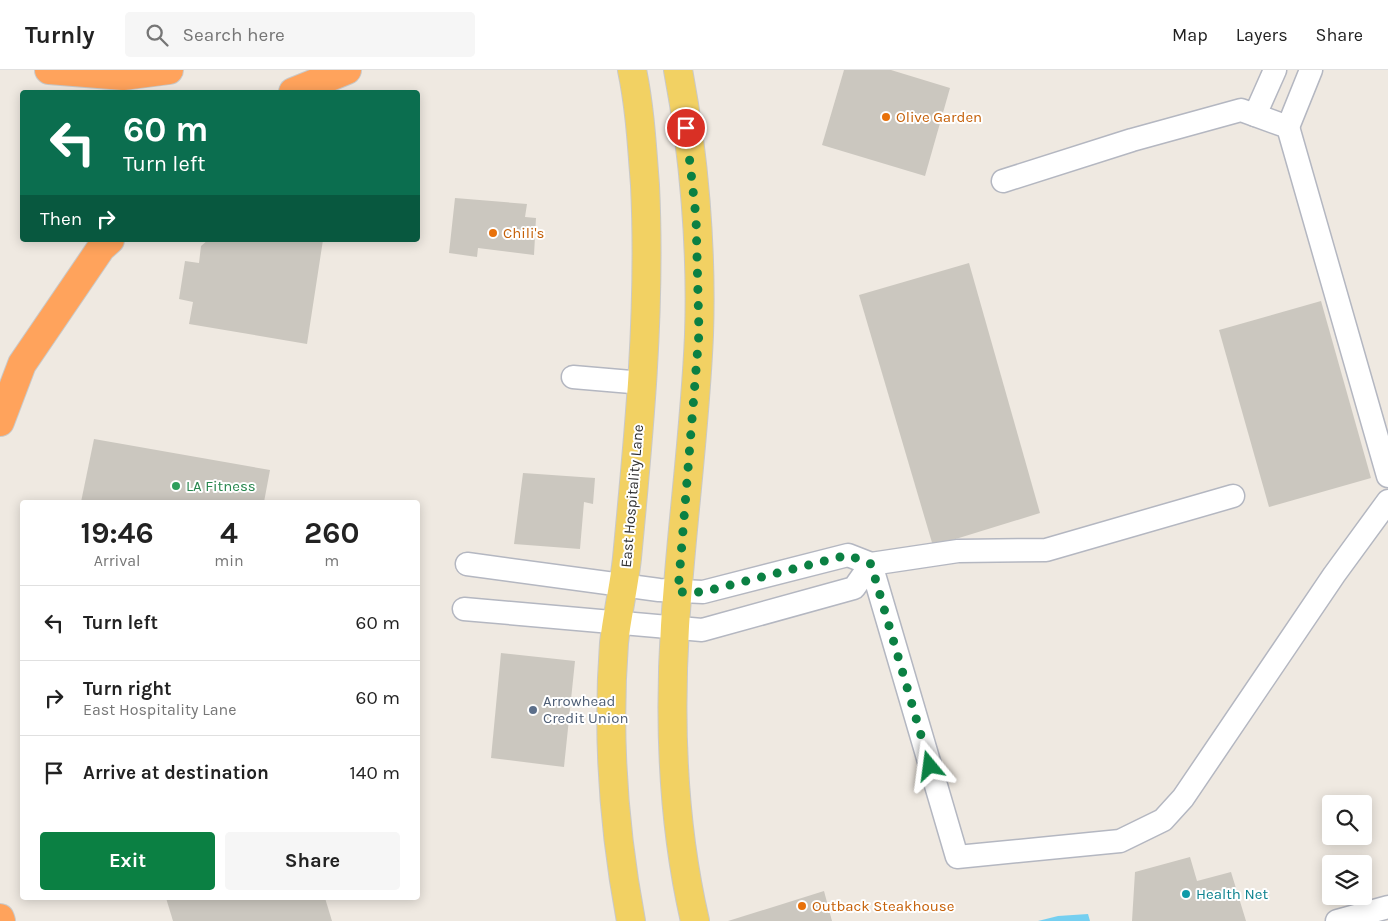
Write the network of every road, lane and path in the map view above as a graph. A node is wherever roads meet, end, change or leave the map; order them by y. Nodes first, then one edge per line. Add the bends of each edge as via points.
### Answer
1 (49, 70) edge
2 (169, 70) edge
3 (347, 70) edge
4 (632, 70) edge
5 (678, 70) edge
6 (1274, 70) edge
7 (1311, 70) edge
8 (298, 90) edge
9 (1255, 115) junction
10 (1288, 127) junction
11 (1003, 180) dead end
12 (108, 242) edge
13 (573, 377) dead end
14 (643, 383) junction
15 (0, 422) edge
16 (1388, 476) edge
17 (1233, 496) dead end
18 (1388, 500) edge
19 (467, 564) dead end
20 (871, 564) junction
21 (623, 585) junction
22 (678, 592) junction
23 (464, 609) dead end
24 (617, 622) junction
25 (675, 627) junction
26 (1388, 907) edge
27 (631, 921) edge
28 (695, 921) edge
29 (1338, 921) edge

1 - 2 highway via 123,76
3 - 8 highway
4 - 14 main road, East Hospitality Lane via 642,146 646,218
5 - 22 main road via 696,217 699,315 696,388
6 - 9 lane
7 - 10 lane
9 - 10 lane
9 - 11 lane via 1241,110
10 - 16 lane
12 - 15 highway via 22,364
13 - 14 lane
14 - 21 main road, East Hospitality Lane
17 - 20 lane via 1046,550 958,551
18 - 20 lane via 1183,798 1163,820 1120,841 957,857
19 - 21 lane
20 - 22 lane via 848,555 703,592
20 - 25 lane via 854,588 702,630
21 - 22 lane
21 - 24 main road, East Hospitality Lane
22 - 25 main road
23 - 24 lane
24 - 25 lane
24 - 27 main road, East Hospitality Lane via 612,699 615,789 622,874
25 - 28 main road via 674,752 682,846
26 - 29 lane

